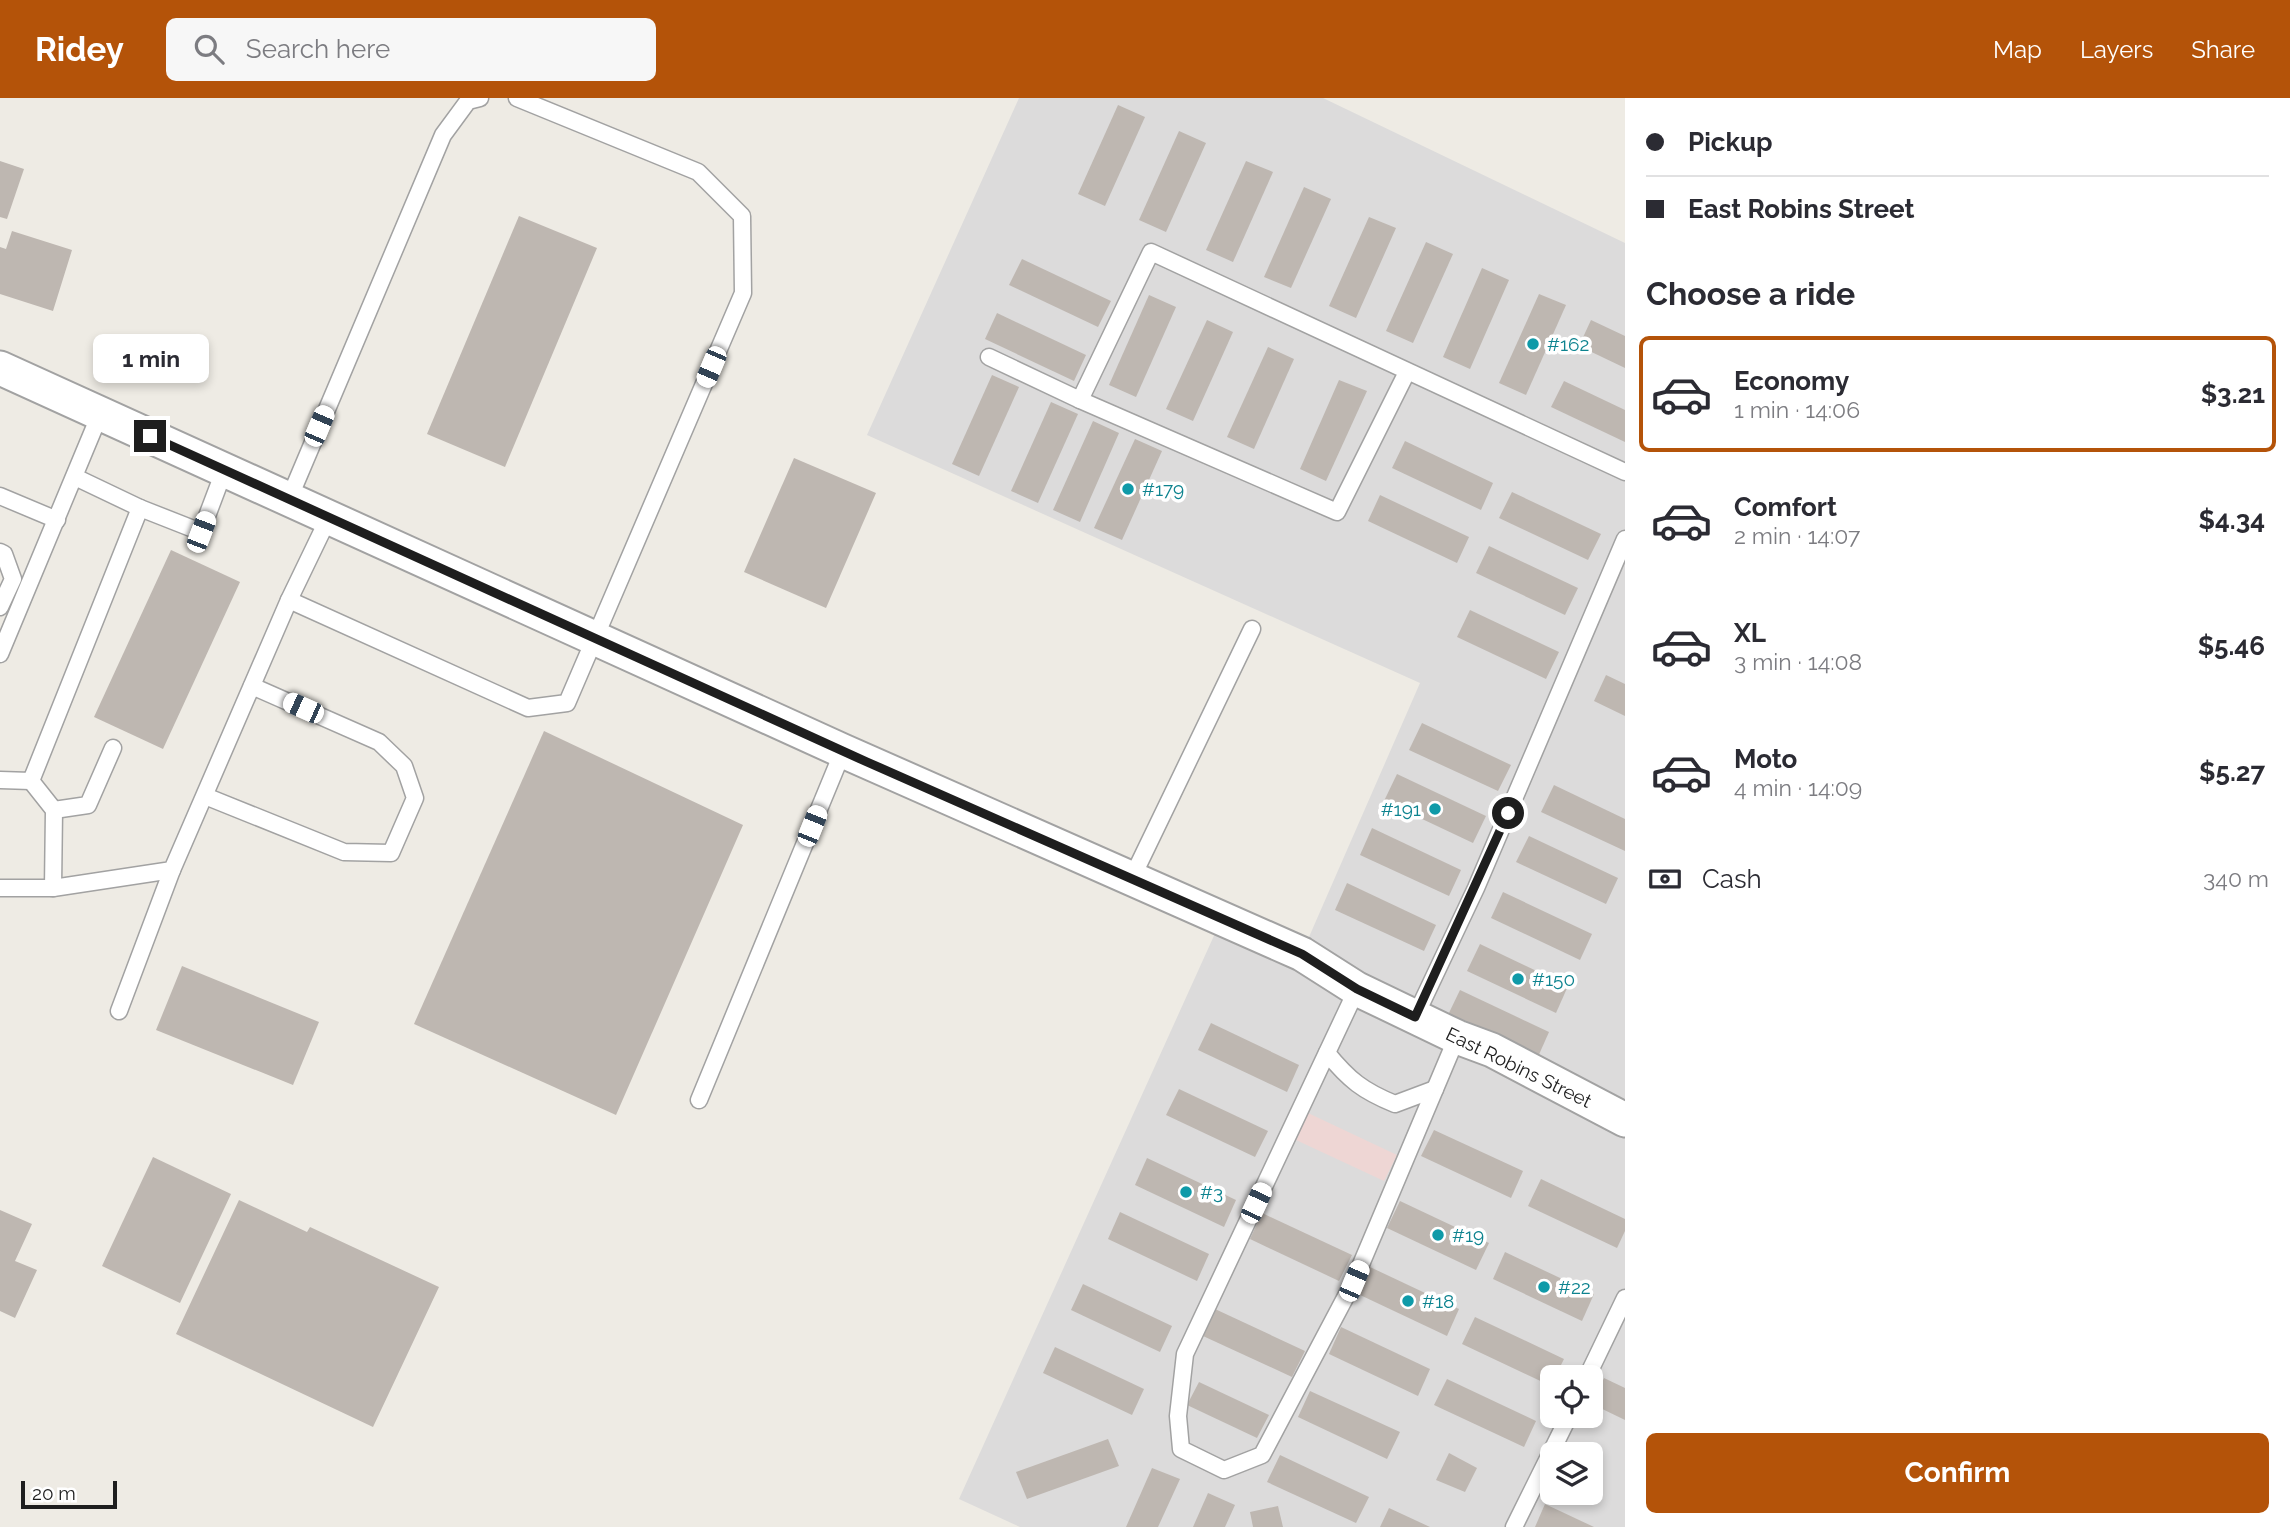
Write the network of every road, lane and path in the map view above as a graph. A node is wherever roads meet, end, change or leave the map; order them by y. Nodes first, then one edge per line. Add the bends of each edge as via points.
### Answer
1 (480, 98) edge
2 (517, 98) edge
3 (989, 357) dead end
4 (0, 368) edge
5 (1407, 372) junction
6 (1080, 400) junction
7 (100, 414) junction
8 (224, 471) junction
9 (1625, 472) edge
10 (75, 477) junction
11 (0, 496) edge
12 (289, 499) junction
13 (140, 508) junction
14 (329, 517) junction
15 (57, 520) junction
16 (1625, 539) edge
17 (0, 552) edge
18 (289, 600) junction
19 (0, 607) edge
20 (1252, 629) dead end
21 (597, 639) junction
22 (0, 654) edge
23 (252, 686) junction
24 (113, 748) dead end
25 (843, 751) junction
26 (0, 779) edge
27 (31, 781) junction
28 (205, 796) junction
29 (54, 810) junction
30 (172, 870) junction
31 (1131, 880) junction
32 (0, 888) edge
33 (53, 888) junction
34 (1357, 989) junction
35 (119, 1011) dead end
36 (1415, 1017) junction
37 (1457, 1037) junction
38 (1327, 1053) junction
39 (1435, 1089) junction
40 (699, 1100) dead end
41 (1625, 1120) edge
42 (1625, 1298) edge
43 (1593, 1365) edge
44 (1563, 1428) edge
45 (1514, 1527) edge

1 - 12 lane via 468,101 443,135
2 - 21 lane via 698,172 742,216 743,293
3 - 6 lane
4 - 7 street, East Robins Street
5 - 6 lane via 1337,512
5 - 6 lane via 1151,252
5 - 9 lane
7 - 8 street, East Robins Street
7 - 10 lane
8 - 12 street, East Robins Street
8 - 13 lane via 201,532
10 - 13 lane
10 - 15 lane
11 - 15 lane
12 - 14 street, East Robins Street
13 - 27 lane
14 - 18 lane
14 - 21 street, East Robins Street
15 - 22 lane
16 - 36 lane via 1476,888
17 - 19 lane via 13,579
18 - 21 lane via 528,708 568,703
18 - 23 lane
20 - 31 lane
21 - 25 street, East Robins Street
23 - 28 lane
23 - 28 lane via 379,742 404,766 415,798 391,853 344,852
24 - 29 lane via 88,805
25 - 31 street, East Robins Street
25 - 40 lane
26 - 27 lane
27 - 29 lane
28 - 30 lane
29 - 33 lane
30 - 33 lane
30 - 35 lane
31 - 34 street, East Robins Street via 1302,954
32 - 33 lane
34 - 36 street, East Robins Street
34 - 38 lane
36 - 37 street, East Robins Street
37 - 39 lane
37 - 41 street, East Robins Street via 1492,1050
38 - 39 lane via 1365,1092 1395,1104
38 - 39 lane via 1185,1354 1178,1416 1181,1450 1224,1470 1262,1455 1354,1281
42 - 43 lane
44 - 45 lane

